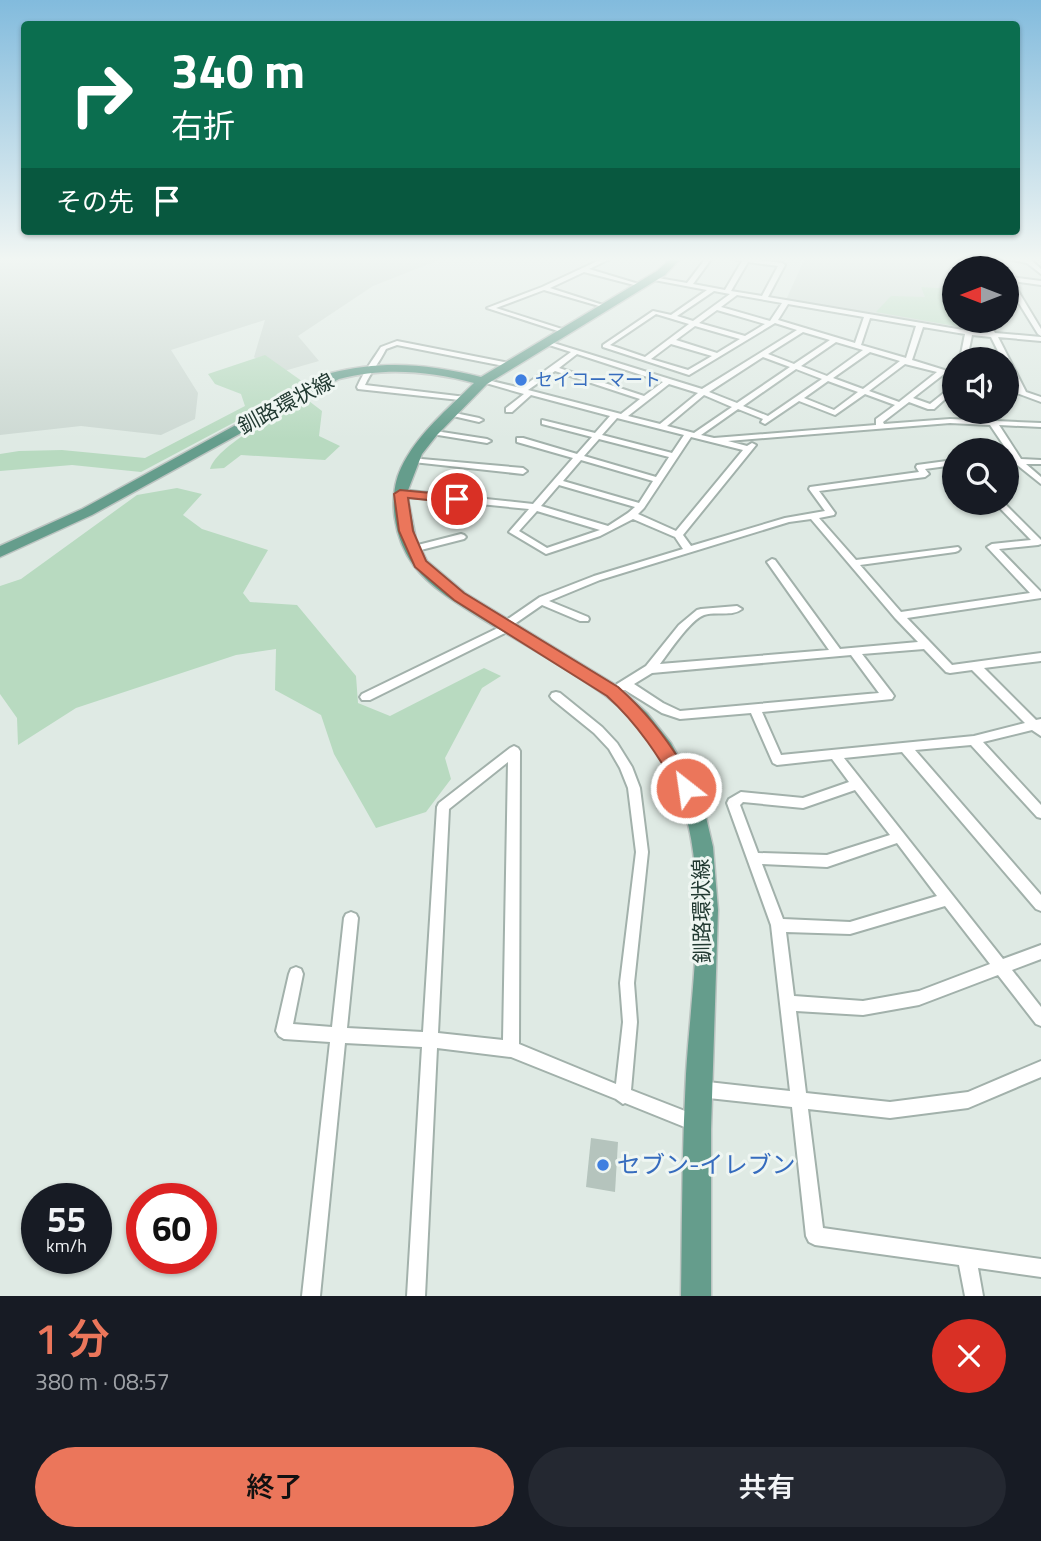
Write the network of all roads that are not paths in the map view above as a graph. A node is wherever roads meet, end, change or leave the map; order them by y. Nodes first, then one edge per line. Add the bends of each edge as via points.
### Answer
1 (523, 318) edge
2 (584, 318) edge
3 (645, 318) edge
4 (677, 318) edge
5 (702, 318) edge
6 (758, 318) edge
7 (774, 318) edge
8 (868, 318) edge
9 (883, 318) edge
10 (1030, 318) edge
11 (772, 322) junction
12 (695, 324) junction
13 (920, 325) junction
14 (942, 329) edge
15 (802, 330) junction
16 (563, 331) junction
17 (969, 333) joint
18 (992, 333) edge
19 (993, 336) junction
20 (1041, 337) edge
21 (744, 338) junction
22 (834, 340) junction
23 (670, 341) junction
24 (545, 342) junction
25 (857, 346) junction
26 (966, 347) edge
27 (999, 347) edge
28 (868, 350) junction
29 (576, 352) junction
30 (717, 355) junction
31 (763, 355) junction
32 (646, 359) junction
33 (906, 362) junction
34 (509, 365) junction
35 (794, 366) junction
36 (372, 367) junction
37 (553, 368) junction
38 (941, 373) joint
39 (828, 379) junction
40 (484, 381) junction
41 (668, 381) junction
42 (1019, 383) edge
43 (1019, 390) edge
44 (1023, 391) junction
45 (526, 392) junction
46 (703, 392) junction
47 (865, 392) junction
48 (942, 397) edge
49 (646, 399) junction
50 (800, 399) junction
51 (908, 399) junction
52 (1041, 400) edge
53 (901, 405) junction
54 (735, 406) junction
55 (460, 407) junction
56 (509, 410) dead end
57 (619, 415) junction
58 (479, 420) dead end
59 (545, 422) dead end
60 (942, 422) edge
61 (1017, 424) edge
62 (1041, 425) edge
63 (662, 426) junction
64 (881, 426) junction
65 (432, 432) junction
66 (597, 435) junction
67 (691, 435) junction
68 (760, 438) junction
69 (520, 440) dead end
70 (715, 440) junction
71 (487, 441) dead end
72 (748, 449) junction
73 (674, 456) junction
74 (578, 457) junction
75 (413, 460) junction
76 (1019, 462) joint
77 (1041, 462) edge
78 (942, 464) edge
79 (523, 471) dead end
80 (658, 480) junction
81 (1041, 481) edge
82 (557, 482) junction
83 (400, 494) junction
84 (641, 506) junction
85 (533, 507) junction
86 (632, 515) junction
87 (1011, 515) edge
88 (813, 516) junction
89 (608, 529) junction
90 (678, 535) junction
91 (461, 537) dead end
92 (413, 549) junction
93 (955, 549) dead end
94 (690, 551) junction
95 (0, 552) edge
96 (772, 562) dead end
97 (853, 563) junction
98 (1040, 596) edge
99 (540, 601) junction
100 (737, 609) dead end
101 (899, 616) junction
102 (584, 619) dead end
103 (507, 626) junction
104 (927, 645) junction
105 (854, 652) junction
106 (837, 653) junction
107 (1039, 660) edge
108 (976, 667) junction
109 (650, 669) junction
110 (619, 688) junction
111 (556, 696) dead end
112 (366, 697) dead end
113 (755, 708) junction
114 (1039, 727) edge
115 (974, 740) junction
116 (906, 748) junction
117 (836, 756) junction
118 (858, 783) junction
119 (1041, 813) edge
120 (900, 837) junction
121 (752, 858) junction
122 (947, 899) junction
123 (1041, 905) edge
124 (351, 918) dead end
125 (778, 925) junction
126 (1041, 952) edge
127 (1001, 966) junction
128 (296, 974) dead end
129 (788, 1003) junction
130 (1041, 1018) edge
131 (338, 1037) junction
132 (429, 1042) junction
133 (511, 1049) junction
134 (1041, 1069) edge
135 (698, 1089) junction
136 (623, 1096) junction
137 (798, 1102) junction
138 (698, 1125) junction
139 (967, 1259) junction
140 (1041, 1268) edge
141 (311, 1296) edge
142 (416, 1296) edge
143 (696, 1296) edge
144 (974, 1296) edge

1 - 16 street
2 - 16 main road
3 - 32 street via 605,346
4 - 12 street
5 - 12 street
6 - 11 street
7 - 11 street
8 - 25 street
9 - 13 street
10 - 20 street
11 - 15 street
11 - 21 street
12 - 21 street
12 - 23 street
13 - 14 street
13 - 33 street
15 - 22 street
15 - 31 street
16 - 24 main road
17 - 19 street
17 - 26 street
18 - 19 street
19 - 20 street
19 - 27 street
21 - 30 street
22 - 25 street
22 - 35 street
23 - 30 street
23 - 32 street
24 - 29 street
24 - 34 main road
25 - 28 street
28 - 33 street
28 - 39 street
29 - 37 street
29 - 41 street
30 - 32 street via 689,373
31 - 35 street
31 - 46 street
33 - 38 street
33 - 47 street
34 - 36 street via 397,343 383,348
34 - 40 main road
35 - 39 street
35 - 54 street
36 - 40 main road, 釧路環状線 via 421,367
36 - 55 street via 361,387
36 - 95 main road, 釧路環状線 via 335,376 87,512
37 - 45 street
37 - 49 street
38 - 51 street
39 - 47 street
39 - 50 street
40 - 45 street
40 - 55 main road
41 - 46 street
41 - 49 street
42 - 44 street
43 - 44 street
44 - 52 street
45 - 56 street
45 - 57 street
46 - 54 street
46 - 63 street
47 - 50 street via 835,413
47 - 53 street
48 - 51 street via 931,407
49 - 57 street
50 - 54 street via 766,422
51 - 53 street
53 - 64 street via 879,421
54 - 67 street
55 - 58 street
55 - 65 main road
57 - 63 street
57 - 66 street
59 - 66 street
60 - 64 street
61 - 62 street
63 - 67 street
64 - 68 street
65 - 71 street
65 - 75 main road
66 - 73 street
66 - 74 street
67 - 70 street
67 - 73 street
68 - 70 street
68 - 72 street
69 - 74 street
70 - 72 street
72 - 90 street
73 - 80 street
74 - 80 street
74 - 82 street
75 - 79 street
75 - 83 main road
76 - 77 street
76 - 81 street
78 - 88 street via 920,467 925,474 813,489 831,513
80 - 84 street
82 - 84 street
82 - 85 street
83 - 85 street
83 - 92 main road, 釧路環状線
84 - 86 street
85 - 89 street
85 - 89 street via 514,531 546,551
86 - 89 street
86 - 90 street
87 - 98 street via 1038,542 992,547
88 - 94 street
88 - 97 street
90 - 94 street
91 - 92 street
92 - 103 main road, 釧路環状線 via 435,578
93 - 97 street
94 - 99 street via 597,578
96 - 106 street
97 - 101 street
98 - 101 street
99 - 102 street
99 - 103 street
100 - 109 street via 701,612
101 - 104 street
103 - 110 main road, 釧路環状線
103 - 112 street
104 - 105 street
104 - 108 street via 950,669
105 - 106 street
105 - 113 street via 888,696
106 - 109 street
107 - 108 street
108 - 114 street
109 - 110 street
110 - 113 street via 648,696 668,713 680,715
110 - 135 main road, 釧路環状線 via 661,743 697,818 706,897
111 - 136 street via 613,746 634,788 642,852 627,983 630,1022
113 - 117 street via 777,760
114 - 115 street
115 - 116 street
115 - 119 street
116 - 117 street
116 - 123 street
117 - 118 street
118 - 120 street
118 - 121 street via 803,803 741,797 733,803
120 - 121 street via 827,861
120 - 122 street
121 - 125 street
122 - 125 street via 850,928
122 - 127 street
124 - 131 street
125 - 129 street
126 - 127 street
127 - 129 street via 919,998 863,1008
127 - 130 street
128 - 131 street via 284,1031
129 - 137 street
131 - 132 street
131 - 141 street
132 - 133 street
132 - 133 street via 443,807 514,751
132 - 142 street
133 - 136 street
134 - 137 street via 968,1100 928,1107 890,1110
135 - 137 street
135 - 138 main road, 釧路環状線
136 - 138 street
137 - 139 street via 815,1236
138 - 143 main road, 釧路環状線
139 - 140 street
139 - 144 street

